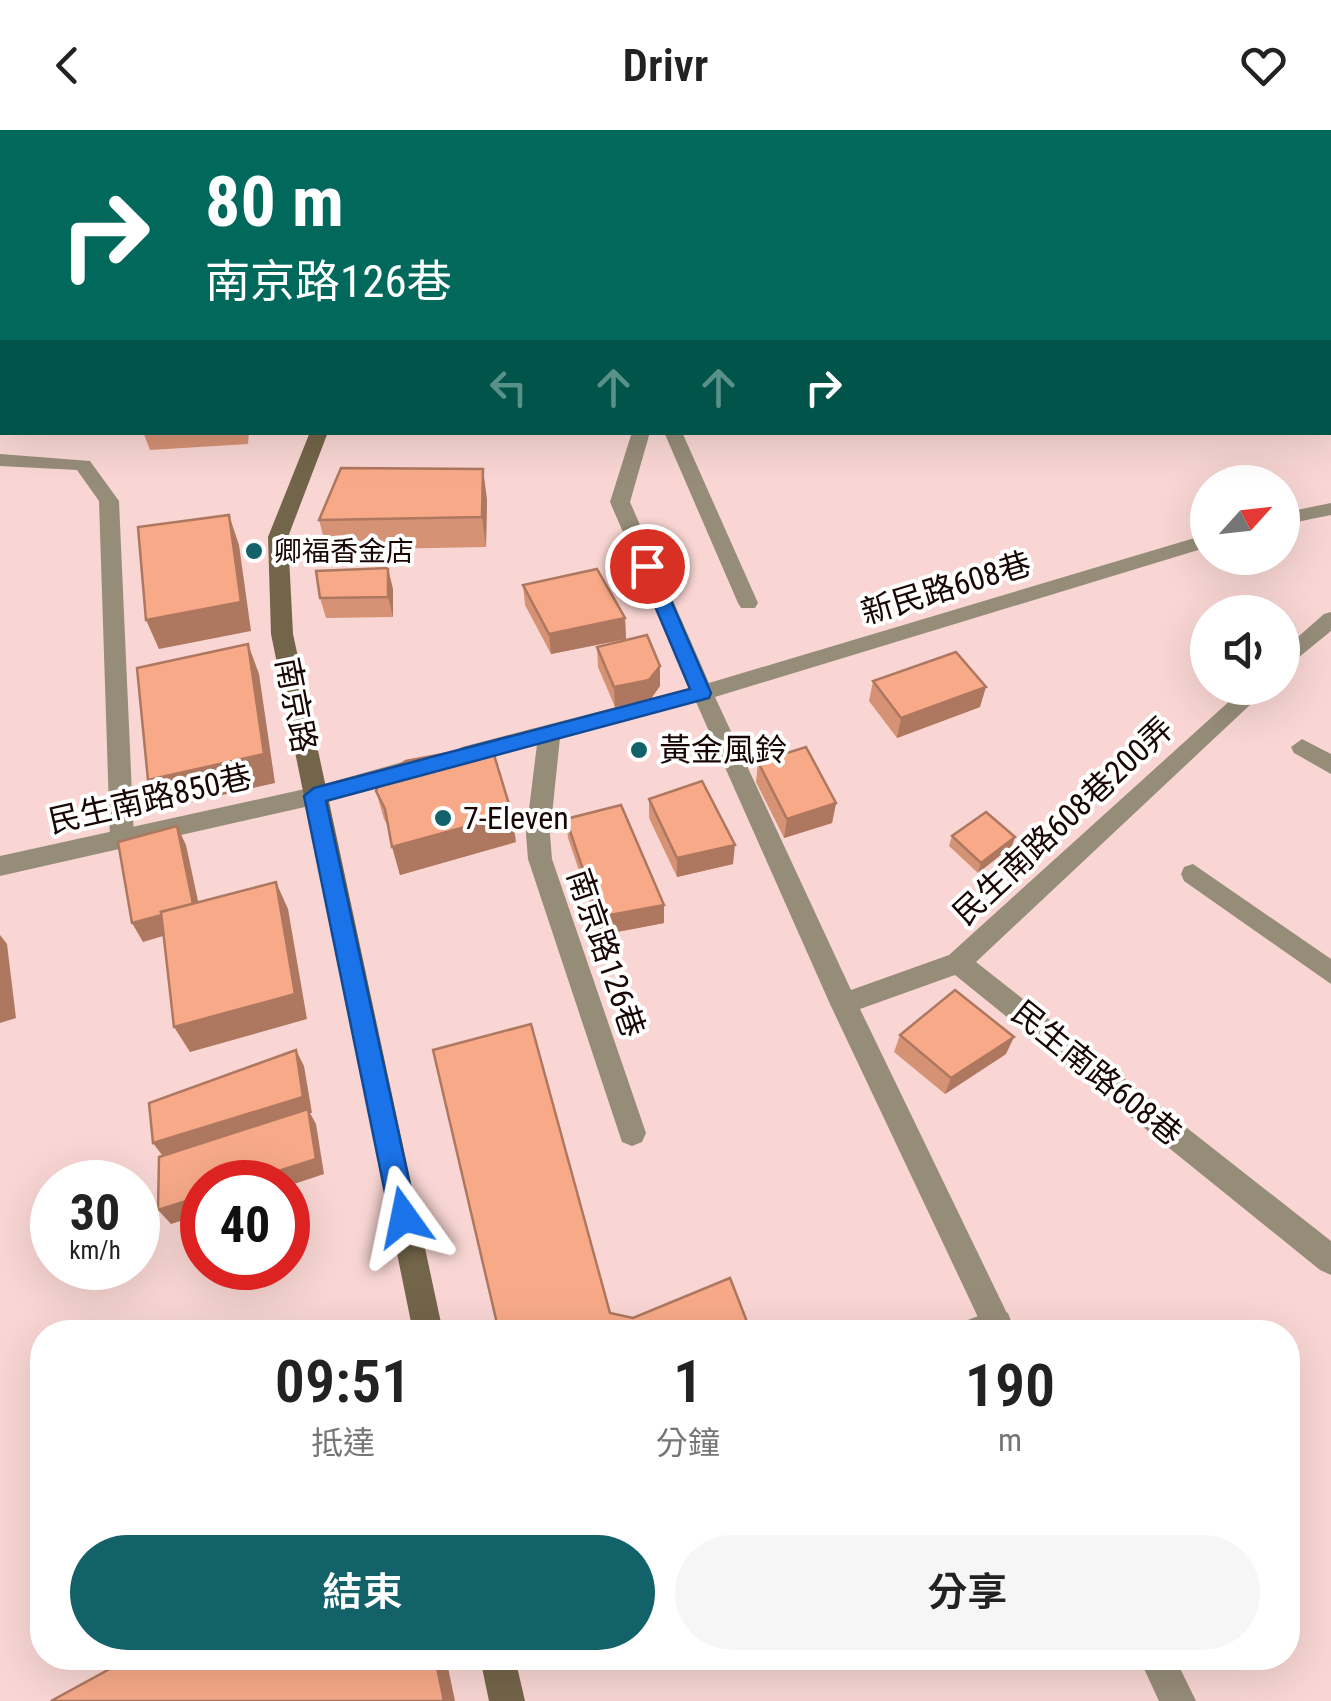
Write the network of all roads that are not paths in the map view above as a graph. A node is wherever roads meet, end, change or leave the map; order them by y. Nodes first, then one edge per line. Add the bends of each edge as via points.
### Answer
1 (318, 435) edge
2 (641, 435) edge
3 (674, 435) edge
4 (0, 460) edge
5 (1331, 509) edge
6 (1300, 515) edge
7 (1190, 545) edge
8 (748, 603) dead end
9 (1331, 620) edge
10 (1300, 648) edge
11 (702, 693) junction
12 (1239, 705) edge
13 (550, 730) junction
14 (1302, 748) dead end
15 (1331, 766) edge
16 (314, 796) junction
17 (122, 839) junction
18 (0, 866) edge
19 (1193, 874) dead end
20 (958, 963) junction
21 (1331, 973) edge
22 (843, 1004) junction
23 (632, 1133) dead end
24 (1331, 1260) edge
25 (425, 1320) edge
26 (986, 1320) edge
27 (501, 1670) edge
28 (1163, 1670) edge
29 (507, 1701) edge
30 (1178, 1701) edge

1 - 16 street, 南京路 via 278,537 282,634
2 - 11 street via 620,502
3 - 8 street
4 - 17 street via 83,464 109,501
5 - 6 street
7 - 11 street, 新民路608巷
9 - 10 street
11 - 13 street
11 - 22 street
12 - 20 street, 民生南路608巷200弄
13 - 16 street
13 - 23 street, 南京路126巷 via 540,859
14 - 15 street
16 - 17 street, 民生南路850巷
16 - 25 street, 南京路
17 - 18 street, 民生南路850巷
19 - 21 street
20 - 22 street
20 - 24 street, 民生南路608巷
22 - 26 street
27 - 29 street
28 - 30 street

